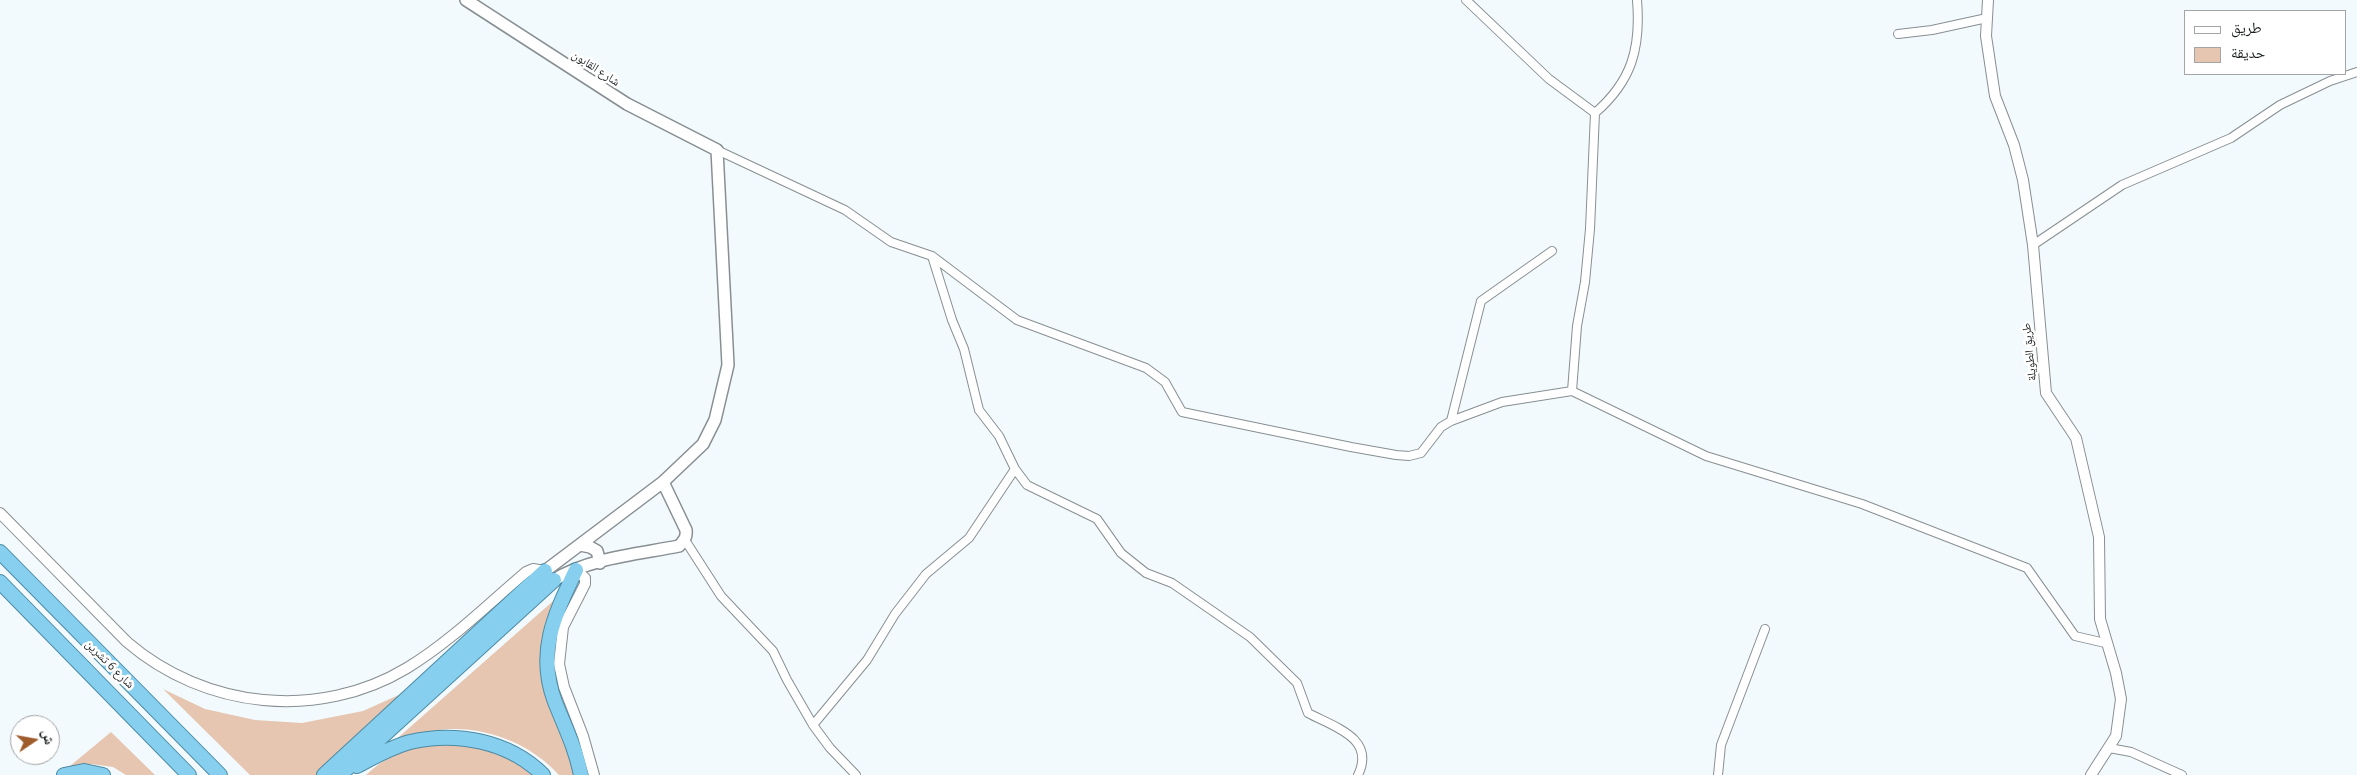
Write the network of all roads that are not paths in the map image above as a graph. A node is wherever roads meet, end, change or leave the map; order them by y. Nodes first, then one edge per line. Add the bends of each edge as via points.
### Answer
1 (466, 0) edge
2 (1466, 0) edge
3 (1637, 0) edge
4 (1988, 0) edge
5 (1987, 18) junction
6 (1898, 34) dead end
7 (2357, 72) edge
8 (1595, 113) junction
9 (717, 150) junction
10 (2033, 245) junction
11 (1552, 251) dead end
12 (932, 256) junction
13 (1572, 391) junction
14 (1451, 421) junction
15 (1015, 469) junction
16 (663, 482) junction
17 (0, 513) edge
18 (684, 540) junction
19 (580, 545) junction
20 (0, 552) edge
21 (600, 563) junction
22 (576, 570) junction
23 (549, 576) junction
24 (0, 582) edge
25 (1765, 629) dead end
26 (2105, 642) junction
27 (813, 725) junction
28 (2109, 748) junction
29 (64, 775) edge
30 (103, 775) edge
31 (189, 775) edge
32 (220, 775) edge
33 (324, 775) edge
34 (340, 775) edge
35 (344, 775) edge
36 (543, 775) edge
37 (581, 775) edge
38 (594, 775) edge
39 (856, 775) edge
40 (1358, 775) edge
41 (1718, 775) edge
42 (2091, 775) edge
43 (2182, 775) edge

1 - 9 main road, شارع القابون via 627,104
2 - 8 street via 1549,79
3 - 8 street via 1634,58 1624,82
4 - 5 street, طريق الطويلة
5 - 6 street
5 - 10 street, طريق الطويلة via 1986,36 1995,96 2014,144
7 - 10 street via 2280,105 2231,138 2122,185
8 - 13 street via 1590,229
9 - 12 street via 846,210 891,242
9 - 16 main road via 728,364 715,420 703,444
10 - 26 street, طريق الطويلة via 2046,393 2076,438 2098,537 2100,619
11 - 14 street via 1481,301
12 - 14 street via 1017,320 1146,368 1165,382 1182,412 1409,456 1421,454 1441,427
12 - 15 street via 964,348 980,410 999,436
13 - 14 street via 1502,402
13 - 26 street via 1706,456 1862,504 2027,568 2075,636
15 - 27 street via 969,538 926,574 895,614 867,660
15 - 40 street via 1027,485 1097,519 1121,553 1146,573 1172,583 1250,637 1297,683 1308,713 1354,738 1363,751 1363,764
16 - 18 main road via 686,530
16 - 19 main road
17 - 23 street via 147,659 190,682 257,700 325,699 379,683 435,648 529,570 537,568
18 - 21 main road via 679,546
18 - 27 street via 721,596 773,651
19 - 21 main road via 597,552
19 - 23 main road
20 - 32 highway, شارع 6 تشرين
21 - 22 main road
22 - 23 main road
22 - 37 highway via 552,624 548,667 552,690
22 - 38 street via 585,578 585,584 563,627 559,664
23 - 33 highway
23 - 34 highway
24 - 31 highway, شارع 6 تشرين
25 - 41 street via 1721,745
26 - 28 street, طريق الطويلة via 2121,699 2116,736
27 - 39 street
28 - 42 street, طريق الطويلة
28 - 43 street via 2131,752
29 - 30 highway via 84,771
35 - 36 highway via 389,749 430,739 451,738 478,741 509,751

